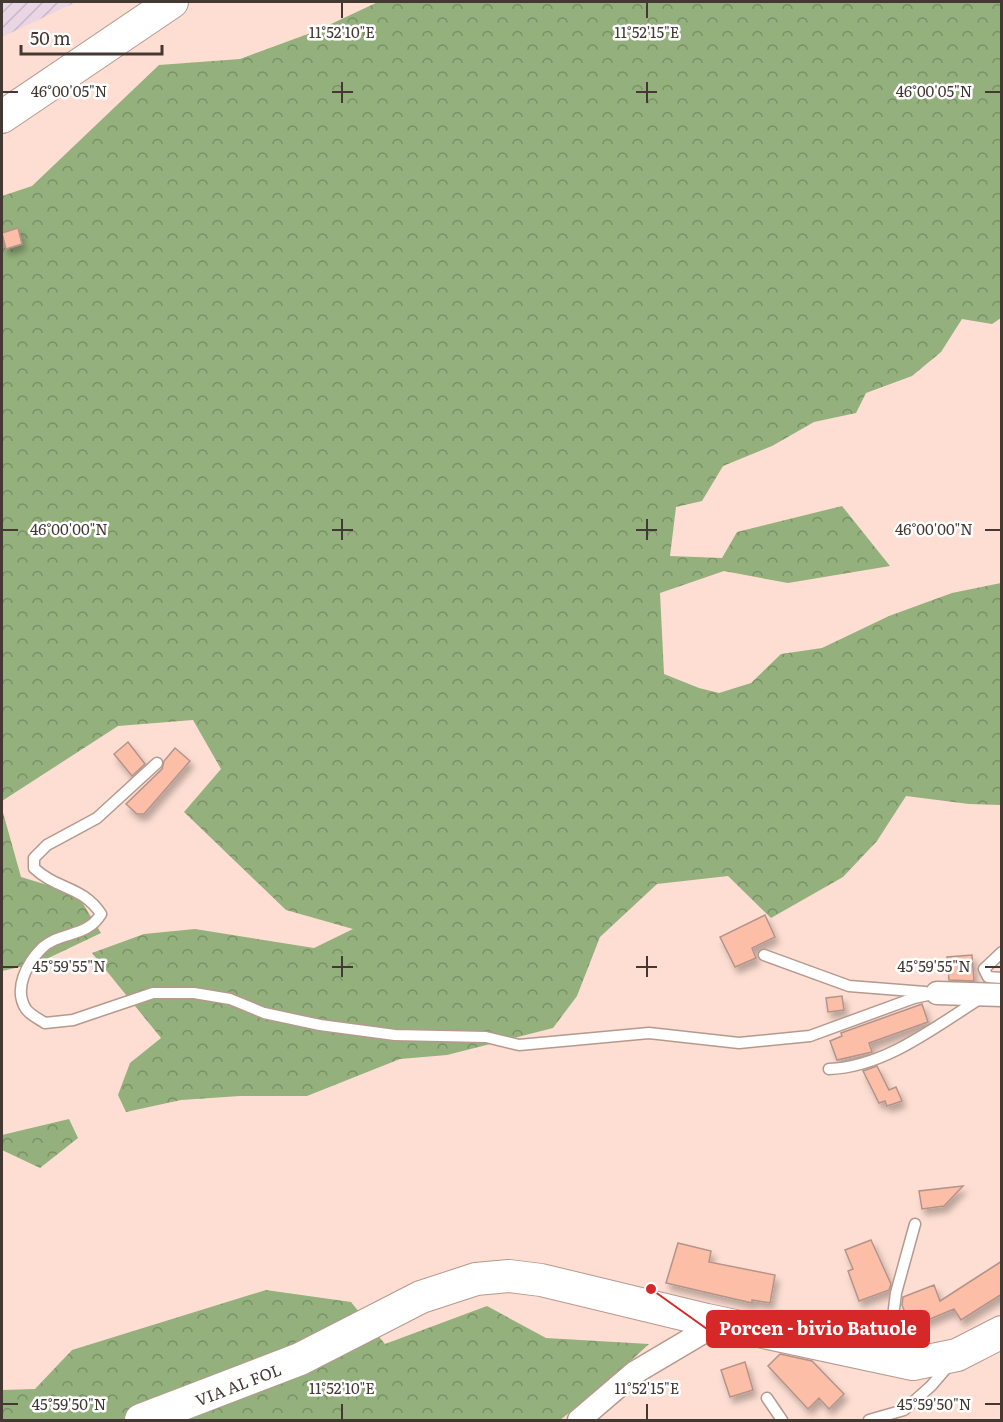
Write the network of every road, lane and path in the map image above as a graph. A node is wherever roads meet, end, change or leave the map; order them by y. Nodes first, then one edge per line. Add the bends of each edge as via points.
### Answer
1 (172, 2) edge
2 (2, 117) edge
3 (157, 763) dead end
4 (1002, 952) edge
5 (764, 955) dead end
6 (1002, 978) edge
7 (938, 993) junction
8 (994, 995) edge
9 (829, 1069) dead end
10 (915, 1224) dead end
11 (707, 1320) junction
12 (1002, 1332) edge
13 (957, 1355) junction
14 (887, 1359) junction
15 (767, 1398) dead end
16 (141, 1420) edge
17 (579, 1420) edge
18 (782, 1420) edge
19 (868, 1420) edge

1 - 2 street
3 - 7 lane via 97,818 47,845 34,858 34,868 45,878 91,899 101,914 90,928 43,946 24,974 19,993 27,1011 45,1023 74,1020 153,993 194,993 230,999 264,1013 320,1025 395,1035 486,1037 519,1046 649,1033 739,1043 810,1036
4 - 6 lane via 984,969 988,977
5 - 7 lane via 849,986
7 - 8 street
8 - 9 lane via 905,1046 848,1068
10 - 14 lane via 896,1293
11 - 14 street, VIA AL FOL
11 - 16 street, VIA AL FOL via 541,1280 509,1276 476,1279 421,1297 300,1359
11 - 17 street via 705,1331 634,1373
12 - 13 street, VIA AL FOL
13 - 14 street, VIA AL FOL via 913,1365
13 - 19 lane via 904,1410
15 - 18 lane

